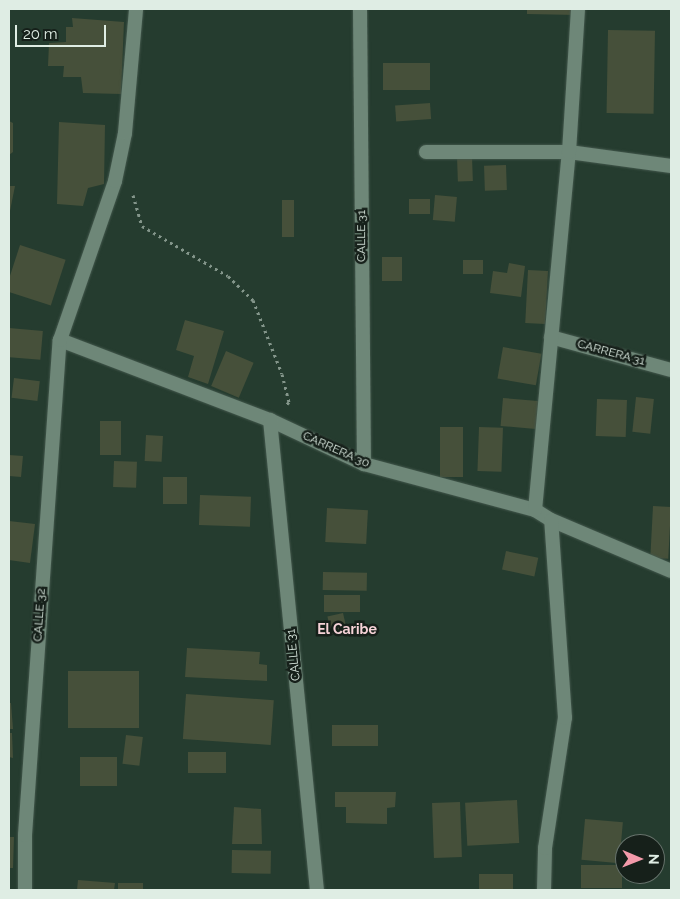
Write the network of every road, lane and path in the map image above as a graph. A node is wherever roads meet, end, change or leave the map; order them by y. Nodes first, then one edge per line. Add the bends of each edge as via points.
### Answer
1 (136, 9) edge
2 (360, 9) edge
3 (578, 9) edge
4 (426, 152) dead end
5 (569, 152) junction
6 (671, 166) edge
7 (115, 181) junction
8 (551, 337) junction
9 (60, 340) junction
10 (671, 370) edge
11 (270, 420) junction
12 (364, 464) junction
13 (535, 510) junction
14 (551, 520) junction
15 (671, 571) edge
16 (25, 890) edge
17 (318, 890) edge
18 (544, 890) edge

1 - 7 street, CALLE 32 via 124,133
2 - 12 street, CALLE 31
3 - 5 street
4 - 5 street
5 - 6 street
5 - 8 street
7 - 9 street, CALLE 32
7 - 11 path via 136,198 142,226 228,276 253,300 289,402
8 - 10 street, CARRERA 31
8 - 13 street
9 - 11 street, CARRERA 30
9 - 16 street, CALLE 32 via 25,825
11 - 12 street, CARRERA 30
11 - 17 street, CALLE 31
12 - 13 street, CARRERA 30
13 - 14 street, CARRERA 30
14 - 15 street, CARRERA 30
14 - 18 street via 565,718 545,848

